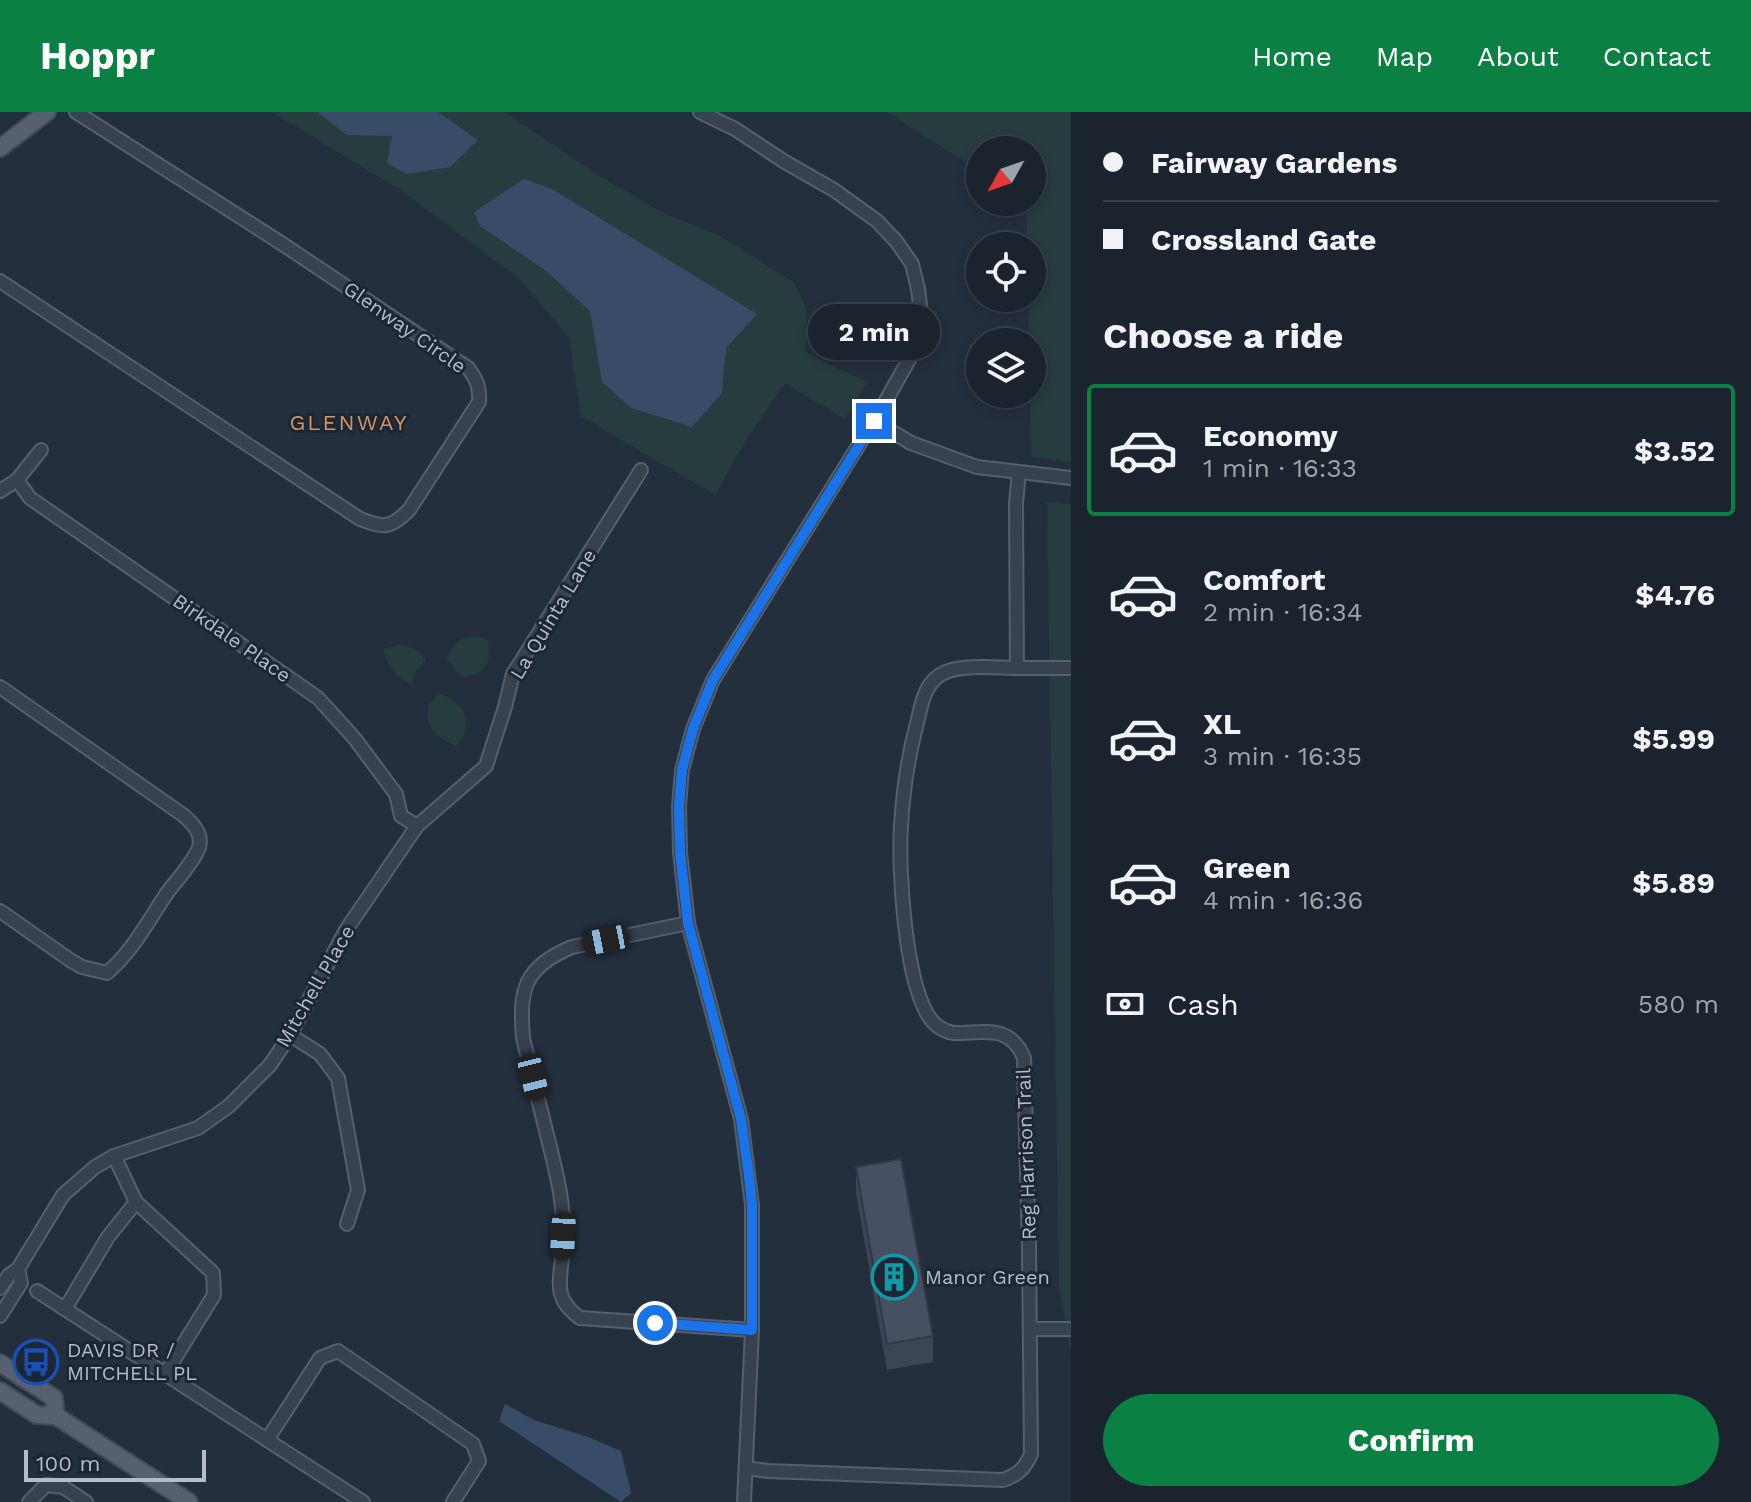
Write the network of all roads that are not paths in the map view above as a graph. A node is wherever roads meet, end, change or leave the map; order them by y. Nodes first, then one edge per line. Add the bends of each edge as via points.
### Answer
1 (47, 112) edge
2 (76, 112) edge
3 (700, 112) edge
4 (0, 148) edge
5 (0, 281) edge
6 (874, 421) junction
7 (41, 450) dead end
8 (641, 470) dead end
9 (1019, 472) junction
10 (1071, 478) edge
11 (17, 480) junction
12 (0, 491) edge
13 (1017, 668) junction
14 (1071, 668) edge
15 (0, 687) edge
16 (486, 766) joint
17 (417, 826) junction
18 (0, 911) edge
19 (688, 923) junction
20 (290, 1035) junction
21 (114, 1156) junction
22 (136, 1202) junction
23 (347, 1224) dead end
24 (18, 1269) junction
25 (0, 1288) edge
26 (37, 1291) dead end
27 (65, 1309) junction
28 (0, 1316) edge
29 (1031, 1329) junction
30 (1071, 1329) edge
31 (752, 1330) junction
32 (0, 1363) edge
33 (165, 1374) junction
34 (0, 1391) edge
35 (56, 1416) junction
36 (267, 1440) junction
37 (746, 1468) junction
38 (29, 1502) edge
39 (86, 1502) edge
40 (189, 1502) edge
41 (363, 1502) edge
42 (453, 1502) edge
43 (744, 1502) edge

1 - 4 main road
2 - 5 street, Glenway Circle via 468,368 480,389 479,402 409,510 397,522 380,527 360,519
3 - 6 street via 834,190 877,221 912,264 922,321 916,347
6 - 9 street via 911,443 977,467
6 - 19 street via 713,680 693,729 679,806
7 - 11 street
8 - 16 street, La Quinta Lane via 513,674
9 - 10 street
9 - 13 street
11 - 12 street
11 - 17 street, Birkdale Place via 30,498 318,698 396,794 401,816
13 - 14 street, Reg Harrison Trail
13 - 29 street, Reg Harrison Trail via 951,669 929,685 907,772 900,860 906,934 927,1013 947,1032 1007,1036 1024,1058
15 - 18 street via 183,815 199,835 188,865 140,936 107,973 82,967
16 - 17 street, Mitchell Place
17 - 20 street, Mitchell Place via 346,930
19 - 31 street via 741,1119 752,1205
19 - 31 street via 554,954 540,963 524,990 523,1038 563,1207 559,1277 563,1302 580,1318
20 - 21 street, Mitchell Place via 270,1065 198,1128
20 - 23 street via 320,1054 338,1078 358,1190
21 - 22 street
21 - 24 street, Mitchell Place via 63,1195
22 - 27 street
22 - 33 street via 213,1273 214,1295
24 - 25 street, Mitchell Place
24 - 28 street, Mitchell Place via 21,1283
26 - 27 street
27 - 33 street
29 - 30 street
29 - 37 street, Reg Harrison Trail via 1031,1454 1012,1477
31 - 37 street
32 - 35 main road via 54,1398
33 - 36 street
34 - 35 main road via 37,1415
35 - 40 main road
36 - 41 street
36 - 42 street via 320,1358 338,1351 473,1444 479,1461
37 - 43 street
38 - 39 street via 46,1485 63,1487

